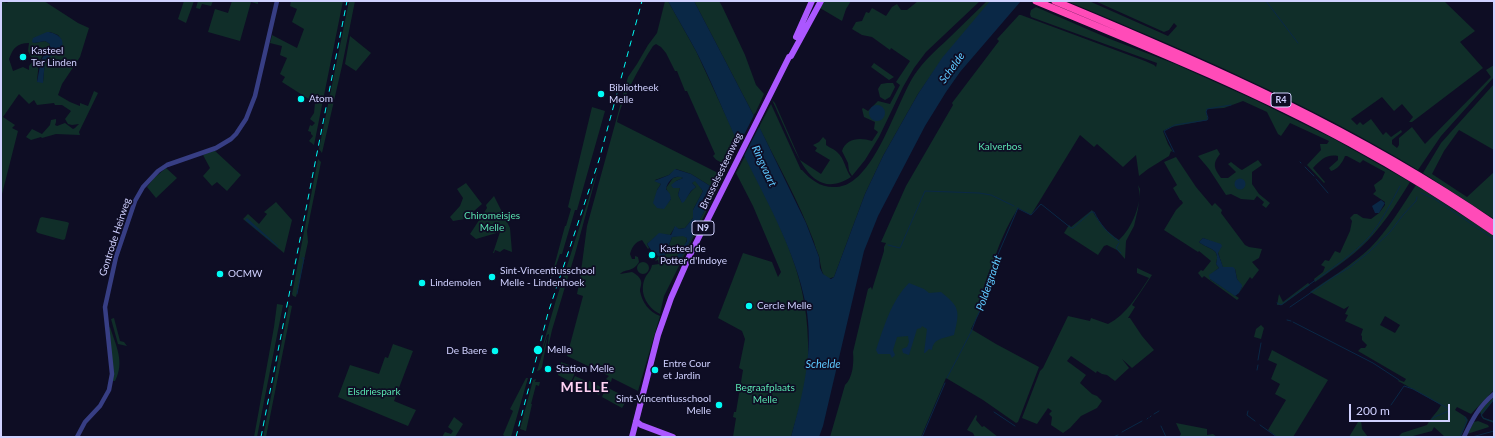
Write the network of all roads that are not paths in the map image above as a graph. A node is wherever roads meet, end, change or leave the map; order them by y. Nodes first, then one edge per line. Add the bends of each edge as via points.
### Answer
1 (277, 1) edge
2 (812, 1) edge
3 (818, 1) edge
4 (1036, 1) edge
5 (1055, 1) edge
6 (810, 20) junction
7 (789, 56) junction
8 (1494, 224) edge
9 (1494, 232) edge
10 (1494, 394) edge
11 (636, 421) junction
12 (77, 437) edge
13 (632, 437) edge
14 (673, 437) edge
15 (1464, 437) edge

1 - 12 street, Gontrode Heirweg via 255,96 246,119 236,134 231,140 216,148 158,170 135,201 114,264 105,307 112,374 109,390
2 - 7 main road, Brusselsesteenweg / N9
3 - 6 main road
3 - 6 main road, Brusselsesteenweg / N9
4 - 9 highway, R4 via 1223,80 1286,110 1412,178
5 - 8 highway, R4 via 1228,75 1323,121 1414,172
6 - 7 main road, Brusselsesteenweg / N9
7 - 11 main road, Brusselsesteenweg / N9 via 690,255 658,338
10 - 15 street via 1472,418
11 - 13 main road, Brusselsesteenweg / N9
11 - 14 main road

